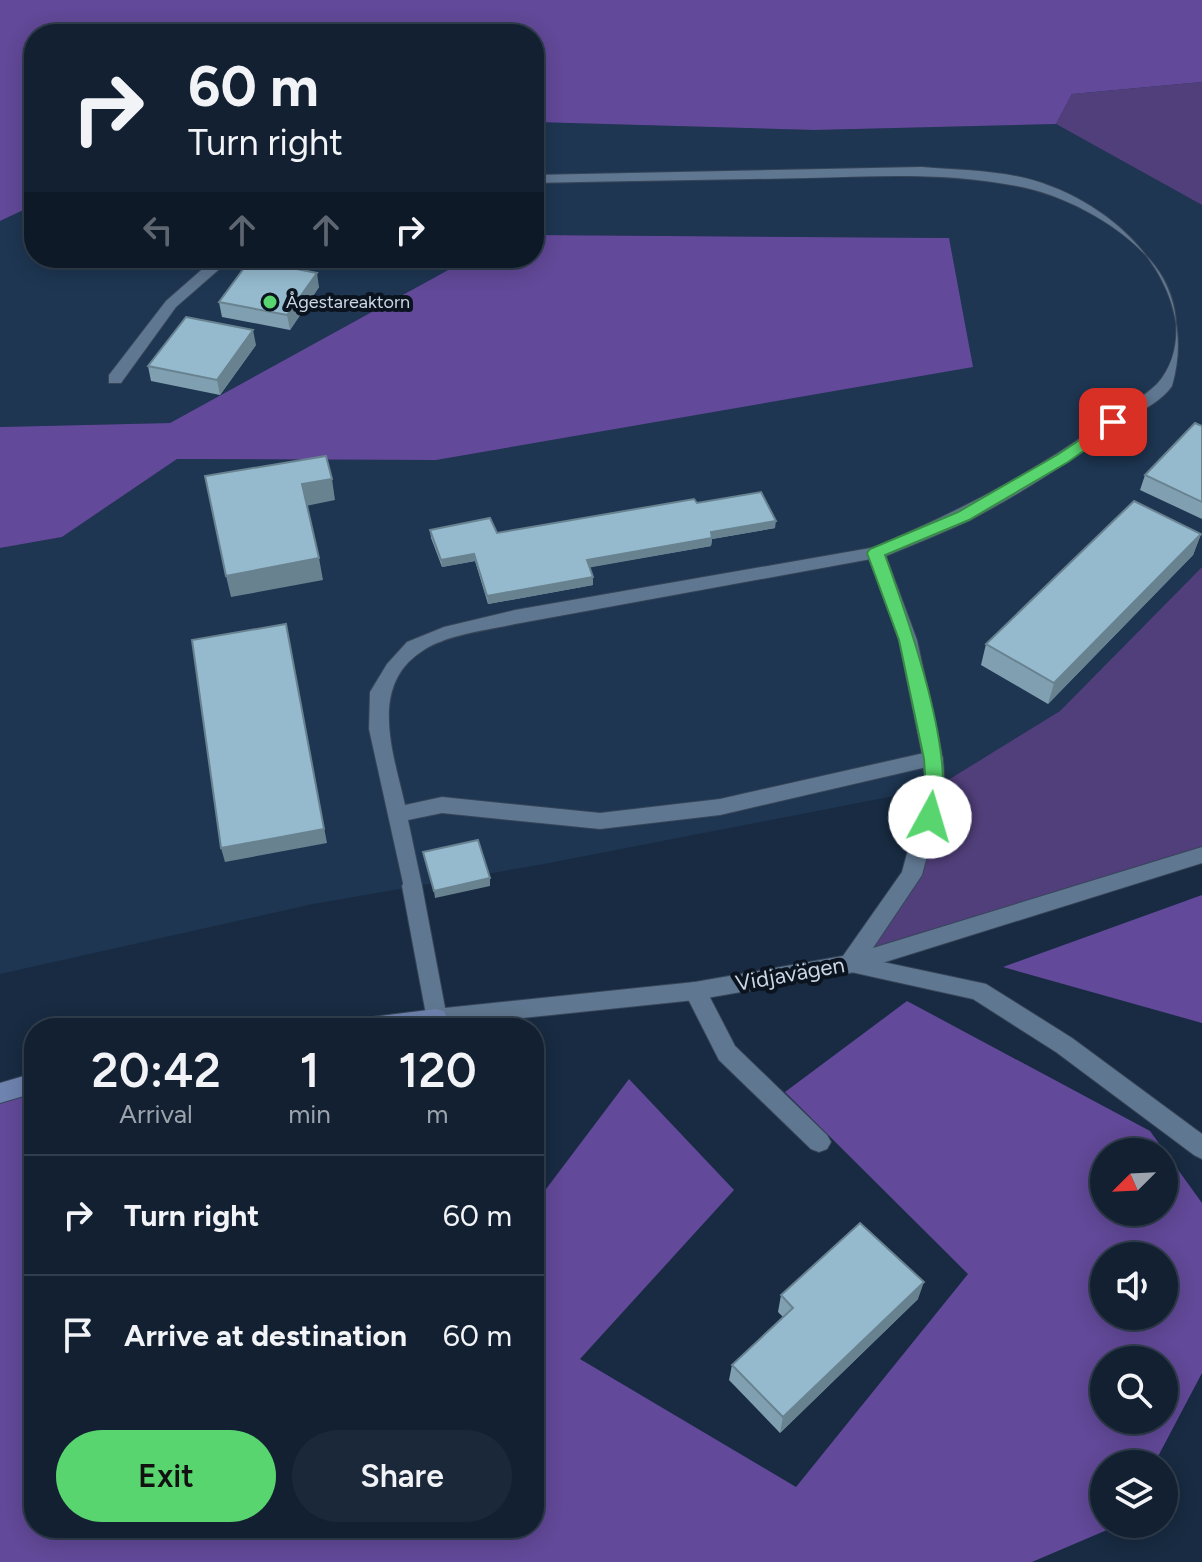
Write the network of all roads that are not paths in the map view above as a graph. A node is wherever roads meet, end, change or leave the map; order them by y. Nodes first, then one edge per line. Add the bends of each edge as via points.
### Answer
1 (544, 179) edge
2 (212, 268) edge
3 (115, 379) dead end
4 (876, 553) junction
5 (933, 759) junction
6 (397, 814) junction
7 (1202, 855) edge
8 (850, 964) junction
9 (695, 991) junction
10 (436, 1018) joint
11 (24, 1086) edge
12 (0, 1093) edge
13 (819, 1142) dead end
14 (1202, 1148) edge

1 - 4 street via 922,171 981,176 1022,182 1065,197 1109,219 1149,248 1170,275 1186,329 1164,386 1038,473 963,516
2 - 3 street via 171,304
4 - 5 street via 908,640
4 - 6 street via 515,617 414,647 380,692 379,729
5 - 6 street via 720,807 600,821 442,805
5 - 8 street via 935,788 912,875
6 - 10 street
7 - 8 street, Vidjavägen
8 - 9 street, Vidjavägen
8 - 14 street via 978,991 1064,1045
9 - 10 street, Vidjavägen
9 - 13 street via 727,1053
11 - 12 street

